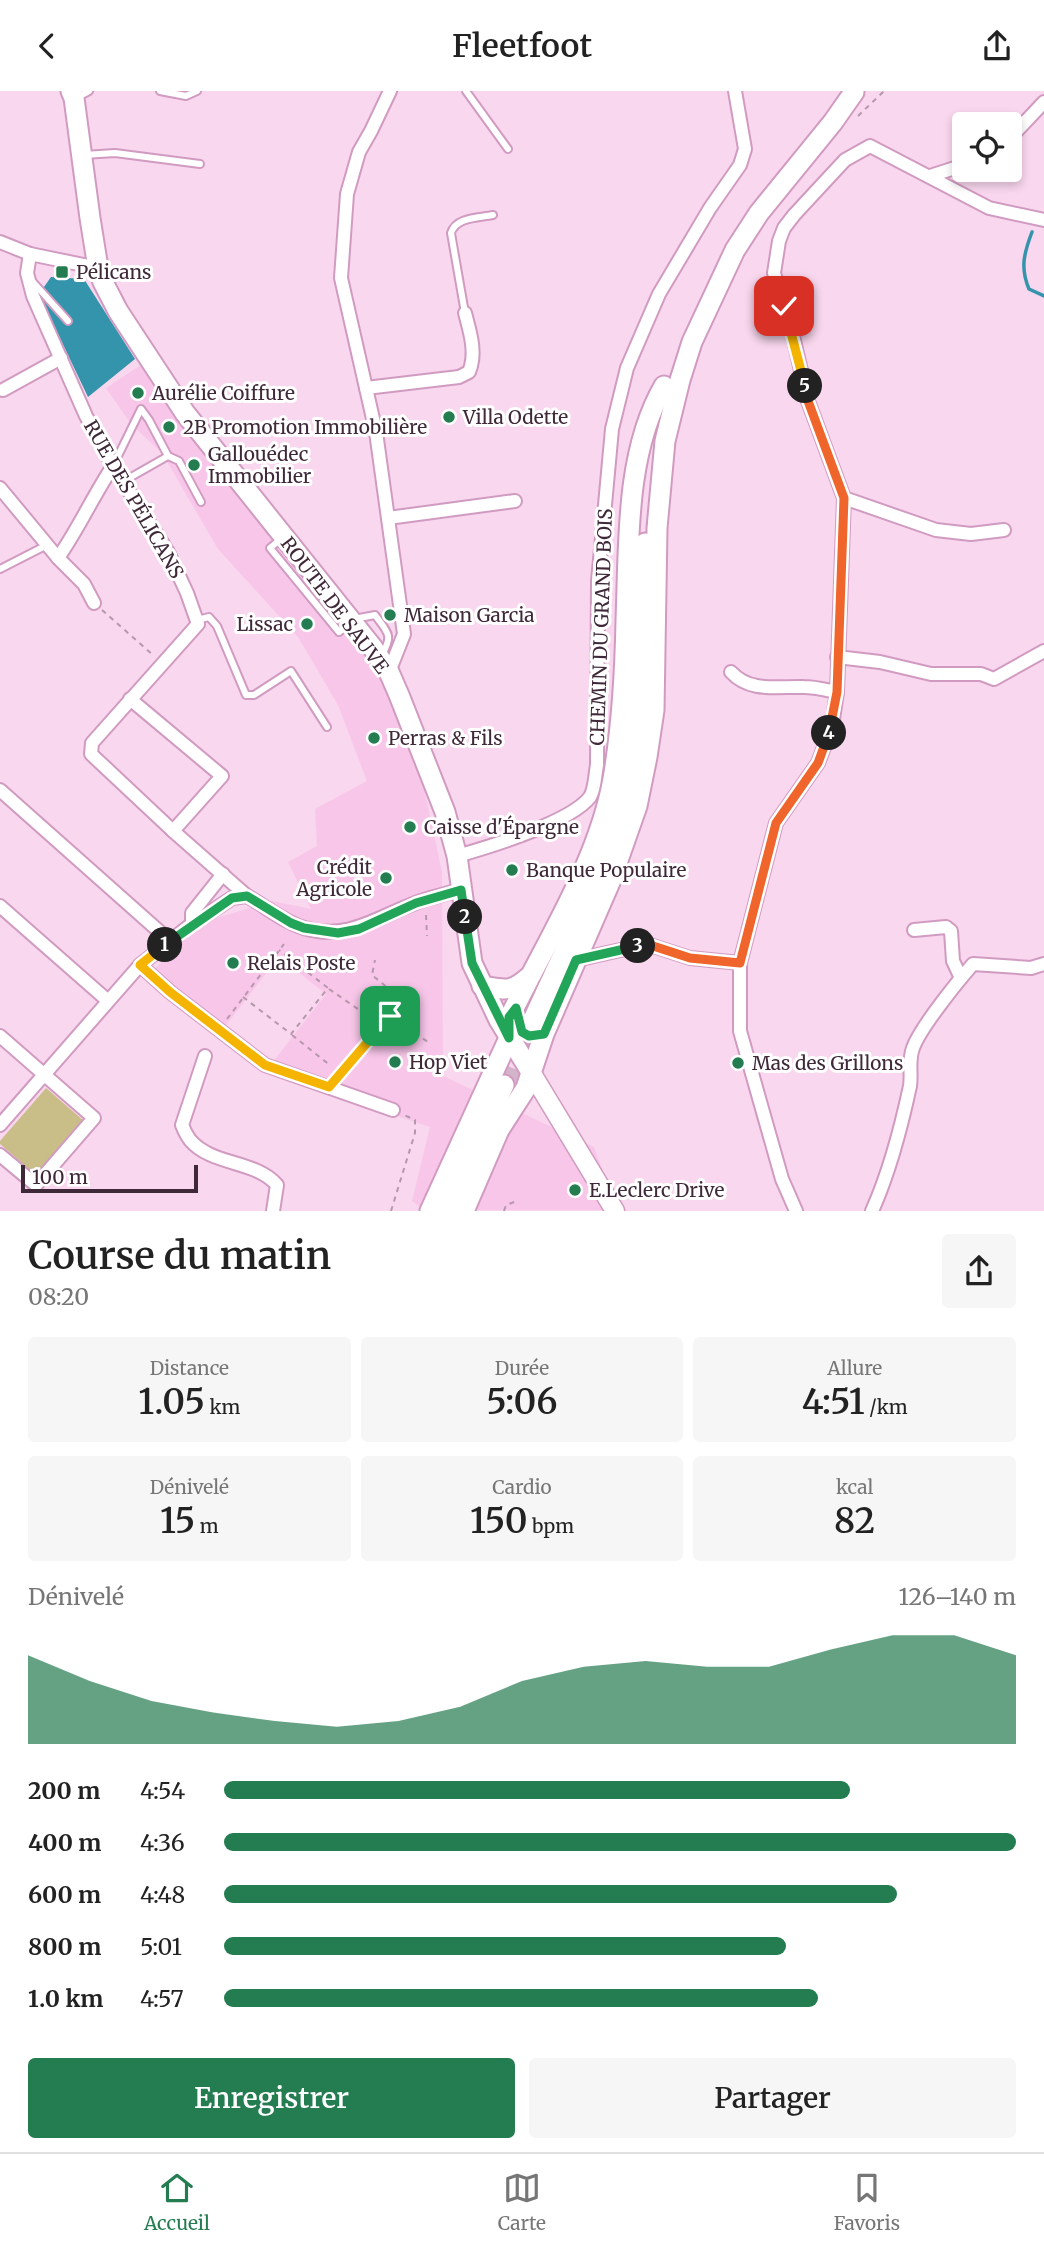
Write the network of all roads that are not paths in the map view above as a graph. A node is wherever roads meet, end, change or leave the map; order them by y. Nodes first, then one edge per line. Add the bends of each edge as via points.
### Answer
1 (160, 91) edge
2 (197, 91) edge
3 (390, 91) edge
4 (466, 91) edge
5 (735, 91) edge
6 (854, 92) edge
7 (78, 93) edge
8 (1044, 102) edge
9 (1022, 125) edge
10 (508, 149) dead end
11 (82, 156) junction
12 (200, 165) dead end
13 (952, 169) edge
14 (930, 176) junction
15 (493, 215) dead end
16 (1044, 220) edge
17 (1, 243) edge
18 (30, 254) junction
19 (99, 268) junction
20 (29, 277) junction
21 (465, 313) joint
22 (68, 321) dead end
23 (61, 358) junction
24 (664, 386) junction
25 (366, 388) junction
26 (3, 390) dead end
27 (168, 456) junction
28 (113, 466) junction
29 (123, 482) junction
30 (0, 488) edge
31 (844, 498) junction
32 (515, 501) dead end
33 (201, 502) dead end
34 (388, 518) junction
35 (1004, 530) dead end
36 (47, 545) junction
37 (58, 558) junction
38 (0, 569) edge
39 (94, 603) road end
40 (197, 620) junction
41 (1044, 651) edge
42 (837, 657) junction
43 (384, 665) junction
44 (731, 672) dead end
45 (837, 692) junction
46 (130, 699) junction
47 (327, 727) dead end
48 (0, 790) edge
49 (173, 831) junction
50 (457, 856) junction
51 (223, 874) junction
52 (461, 890) junction
53 (247, 896) junction
54 (0, 906) edge
55 (192, 925) junction
56 (914, 930) dead end
57 (170, 941) junction
58 (576, 960) junction
59 (740, 963) junction
60 (1044, 964) edge
61 (140, 965) junction
62 (531, 975) junction
63 (961, 978) junction
64 (482, 986) junction
65 (107, 1000) junction
66 (516, 1008) junction
67 (384, 1022) road end
68 (539, 1027) junction
69 (0, 1036) edge
70 (509, 1038) junction
71 (205, 1056) dead end
72 (531, 1073) junction
73 (44, 1074) junction
74 (504, 1085) tunnel mouth
75 (329, 1087) junction
76 (393, 1110) dead end
77 (0, 1125) edge
78 (0, 1155) edge
79 (273, 1210) edge
80 (430, 1210) edge
81 (447, 1210) edge
82 (464, 1210) edge
83 (615, 1210) edge
84 (796, 1210) edge
85 (872, 1210) edge

1 - 2 lane via 186,96
3 - 25 street via 359,152 347,194 341,278
4 - 10 lane
5 - 50 street, CHEMIN DU GRAND BOIS via 745,149 740,165 659,294 627,368 612,429 598,581 597,765 592,795 568,814
6 - 24 main road via 787,162 729,240 695,304
6 - 58 main road via 735,250 680,380 665,441 658,515 654,710 647,757 637,806 616,868
7 - 11 main road, ROUTE DE SAUVE
8 - 9 street
11 - 12 lane via 115,153
11 - 19 main road, ROUTE DE SAUVE
13 - 14 street
14 - 16 street via 989,208
14 - 31 street via 870,146 861,149 794,215 779,241 774,273 808,401
15 - 21 lane via 458,222 451,233
17 - 18 street
18 - 19 street
18 - 20 street, RUE DES PÉLICANS
19 - 43 main road, ROUTE DE SAUVE via 118,311 185,414
20 - 22 lane
20 - 23 street, RUE DES PÉLICANS
21 - 25 street via 472,345 470,372
23 - 26 street
23 - 28 street, RUE DES PÉLICANS
24 - 62 main road via 646,428 632,489 622,703 613,781 583,870
24 - 68 main road via 648,502 631,765 599,873
25 - 34 street
27 - 28 lane via 141,409
27 - 29 lane
27 - 33 lane via 179,461
28 - 29 street, RUE DES PÉLICANS
28 - 37 street
29 - 40 street, RUE DES PÉLICANS via 168,552
30 - 36 street
31 - 35 street via 936,530 971,534
31 - 42 street
32 - 34 street
34 - 43 street via 404,633
36 - 37 street
36 - 38 lane
37 - 39 street
40 - 46 street
40 - 47 lane via 209,617 217,626 246,695 254,695 291,671
41 - 42 street via 994,679 981,674 931,674
42 - 45 street
43 - 50 main road, ROUTE DE SAUVE via 445,812
44 - 45 street via 740,682 763,688
45 - 59 street via 832,726 818,763 776,823
46 - 49 street via 92,743 91,754
46 - 49 street via 222,776
48 - 57 street
49 - 51 street
50 - 52 main road, ROUTE DE SAUVE
51 - 53 street
51 - 55 street via 192,913
52 - 53 street via 338,933 298,926
52 - 64 main road, ROUTE DE SAUVE via 472,963
53 - 55 street via 232,898
54 - 65 street
55 - 57 street
56 - 63 street via 946,927 951,931 953,961
57 - 61 street
58 - 59 street via 647,944 690,958
58 - 68 main road
59 - 84 street via 740,1031 782,1179
60 - 63 street via 1031,968 973,964
61 - 65 street
61 - 75 street via 265,1065
62 - 64 main road via 518,987
62 - 66 main road
63 - 85 street via 914,1046 904,1111 886,1181
64 - 70 main road, ROUTE DE SAUVE
65 - 73 street
66 - 68 main road via 522,1032 529,1036
66 - 70 main road via 509,1017
67 - 75 lane
68 - 72 main road
69 - 73 street
70 - 72 main road, ROUTE DE SAUVE
70 - 80 main road
71 - 79 street via 182,1125 191,1141 214,1156 268,1175 277,1185
72 - 82 main road via 520,1100 499,1130
72 - 83 main road, ROUTE DE SAUVE
73 - 77 street
73 - 78 street via 94,1118 36,1185
74 - 81 main road
75 - 76 street

